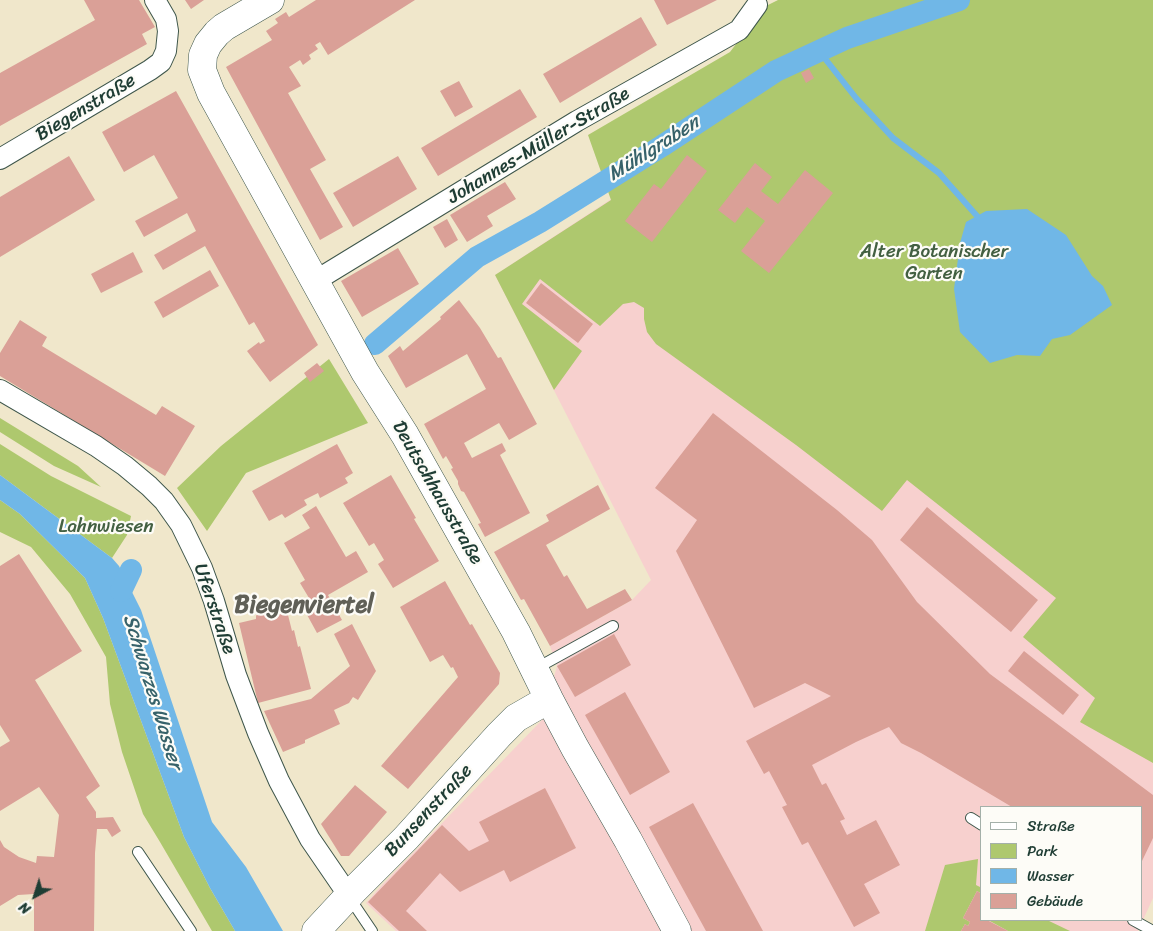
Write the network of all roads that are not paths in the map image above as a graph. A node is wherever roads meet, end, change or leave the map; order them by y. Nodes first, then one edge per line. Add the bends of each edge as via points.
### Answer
1 (155, 0) edge
2 (270, 0) edge
3 (757, 6) dead end
4 (0, 159) edge
5 (315, 281) junction
6 (0, 390) edge
7 (613, 626) dead end
8 (535, 669) junction
9 (549, 698) junction
10 (971, 818) dead end
11 (980, 824) edge
12 (138, 852) dead end
13 (354, 904) junction
14 (1136, 921) edge
15 (190, 931) edge
16 (316, 931) edge
17 (372, 931) edge
18 (677, 931) edge
19 (1153, 931) edge

1 - 4 street, Biegenstraße via 166,19 168,31 161,62
2 - 5 main road, Deutschhausstraße via 217,32 203,55 202,70 212,94
3 - 5 street, Johannes-Müller-Straße via 739,30 578,121
5 - 8 main road, Deutschhausstraße
6 - 13 street, Uferstraße via 125,466 164,501 181,525 202,568 236,675 279,781 310,839
7 - 8 lane
8 - 9 main road, Deutschhausstraße
9 - 13 main road, Bunsenstraße via 516,718 499,735 406,838
9 - 18 main road, Deutschhausstraße
10 - 11 lane
12 - 15 lane
13 - 16 main road, Bunsenstraße
13 - 17 lane
14 - 19 lane

